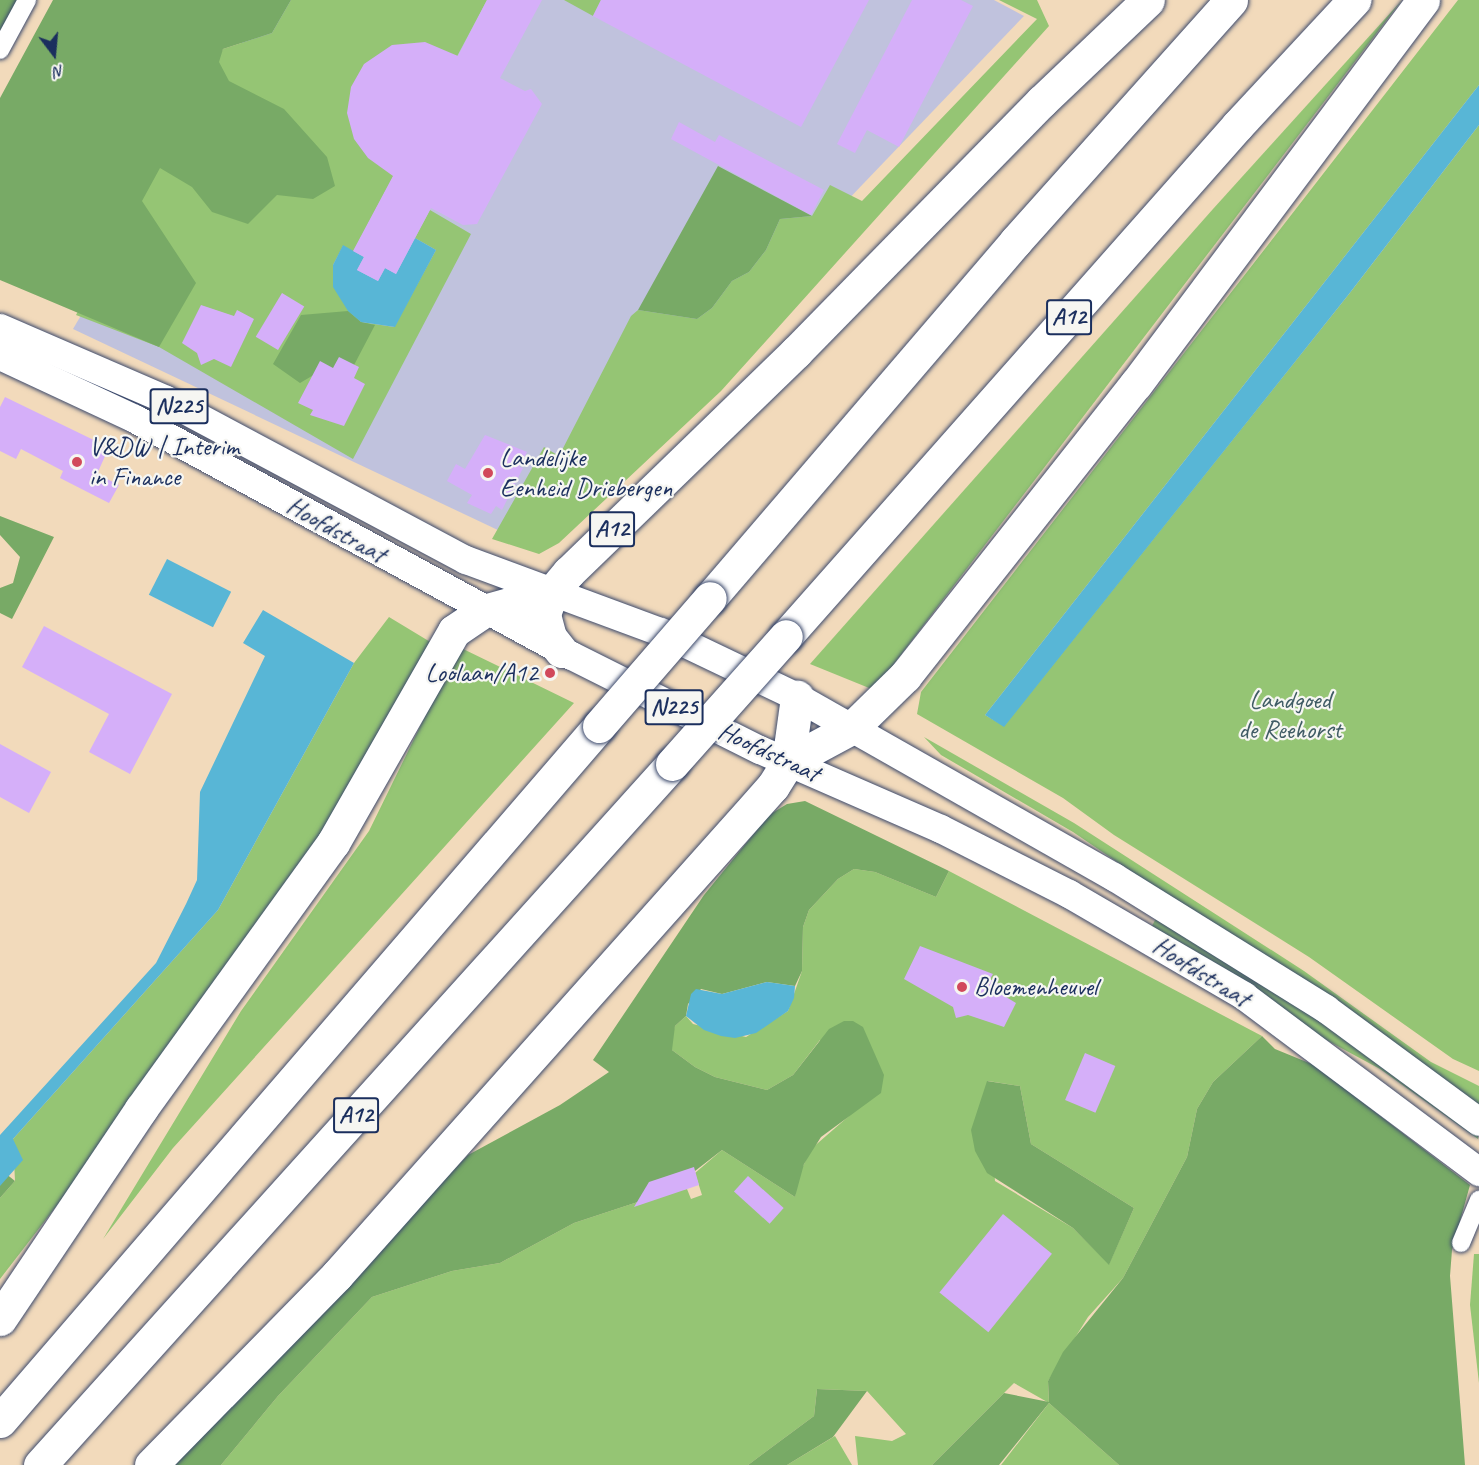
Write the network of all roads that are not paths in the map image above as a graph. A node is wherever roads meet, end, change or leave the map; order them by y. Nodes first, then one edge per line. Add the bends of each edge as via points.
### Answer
1 (27, 0) edge
2 (1148, 0) edge
3 (1231, 0) edge
4 (1354, 0) edge
5 (1423, 0) edge
6 (0, 50) edge
7 (0, 328) edge
8 (0, 356) edge
9 (552, 592) junction
10 (472, 604) junction
11 (561, 651) junction
12 (797, 697) junction
13 (853, 727) junction
14 (788, 762) junction
15 (1479, 1122) edge
16 (1479, 1172) edge
17 (1479, 1200) edge
18 (1461, 1243) dead end
19 (0, 1319) edge
20 (0, 1421) edge
21 (40, 1465) edge
22 (152, 1465) edge

1 - 6 street
2 - 9 highway, A12 via 1042,101 796,352
3 - 20 highway, A12, bridge via 1015,242
4 - 21 highway, A12, bridge
5 - 13 highway via 1011,544 905,676
7 - 9 main road, Hoofdstraat / N225 via 174,404 466,560
8 - 10 main road, Hoofdstraat / N225 via 135,419
9 - 10 highway
9 - 11 highway via 545,608 545,625
9 - 12 main road, Hoofdstraat / N225 via 701,649
10 - 11 main road, Hoofdstraat / N225
10 - 19 highway via 333,843 141,1109
11 - 14 main road, Hoofdstraat / N225
12 - 13 main road, Hoofdstraat / N225
12 - 14 highway
13 - 14 highway
13 - 15 main road, Hoofdstraat via 1104,871 1326,1009
14 - 16 main road, Hoofdstraat via 941,829 1197,965
14 - 22 highway via 773,786 337,1275
17 - 18 street

